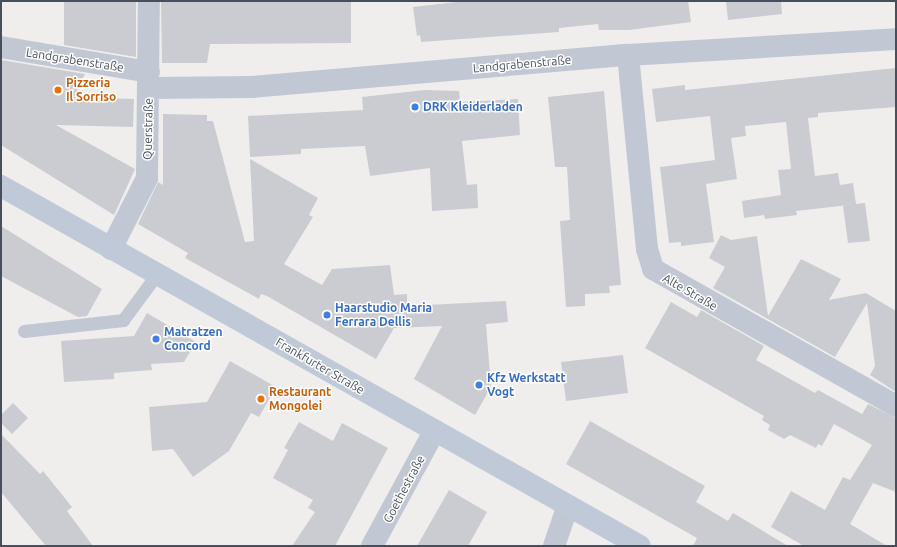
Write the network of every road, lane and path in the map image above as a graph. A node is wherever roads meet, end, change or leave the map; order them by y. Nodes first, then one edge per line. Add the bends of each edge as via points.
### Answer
1 (149, 1) edge
2 (896, 39) edge
3 (1, 47) edge
4 (628, 55) junction
5 (149, 80) junction
6 (1, 186) edge
7 (111, 248) junction
8 (157, 274) junction
9 (24, 331) dead end
10 (896, 406) edge
11 (434, 432) junction
12 (568, 505) junction
13 (372, 546) edge
14 (554, 546) edge
15 (640, 546) edge

1 - 5 street, Querstraße
2 - 4 street, Landgrabenstraße
3 - 5 street, Landgrabenstraße
4 - 5 street, Landgrabenstraße via 252,87
4 - 10 street, Alte Straße via 647,249 653,269
5 - 7 street, Querstraße via 147,178
6 - 7 main road, Frankfurter Straße
7 - 8 main road, Frankfurter Straße
8 - 9 lane via 124,320
8 - 11 main road, Frankfurter Straße
11 - 12 main road, Frankfurter Straße
11 - 13 street, Goethestraße
12 - 14 street
12 - 15 main road, Frankfurter Straße

